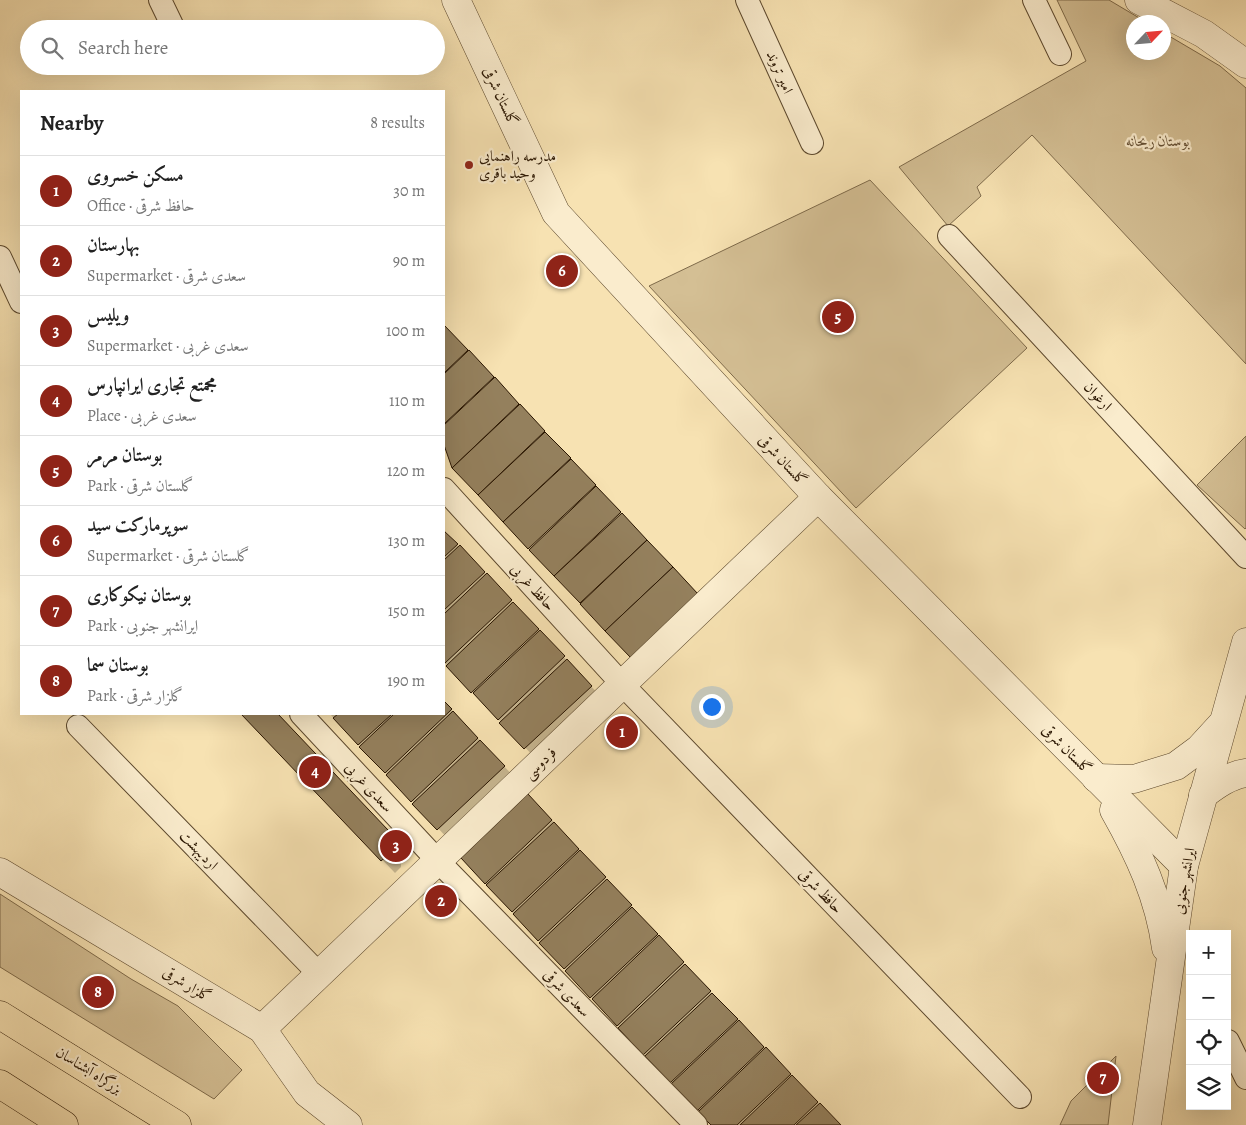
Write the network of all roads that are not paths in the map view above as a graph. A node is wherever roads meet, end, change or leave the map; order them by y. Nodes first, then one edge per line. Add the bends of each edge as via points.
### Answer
1 (160, 0) edge
2 (456, 0) edge
3 (747, 0) edge
4 (1034, 0) edge
5 (1139, 0) edge
6 (170, 20) edge
7 (1060, 54) dead end
8 (1246, 64) edge
9 (812, 143) dead end
10 (949, 236) dead end
11 (0, 257) edge
12 (20, 300) edge
13 (445, 491) edge
14 (818, 497) junction
15 (1246, 557) edge
16 (1246, 642) edge
17 (622, 684) junction
18 (302, 715) edge
19 (1223, 722) junction
20 (78, 726) dead end
21 (1246, 773) edge
22 (1096, 778) junction
23 (1203, 795) junction
24 (438, 861) junction
25 (1184, 866) junction
26 (0, 872) edge
27 (1170, 966) junction
28 (319, 974) junction
29 (0, 1015) edge
30 (262, 1029) junction
31 (1231, 1047) edge
32 (1246, 1078) edge
33 (0, 1084) edge
34 (1020, 1097) dead end
35 (64, 1125) edge
36 (178, 1125) edge
37 (348, 1125) edge
38 (696, 1125) edge
39 (1147, 1125) edge

1 - 6 street
2 - 14 street, گلستان شرقی via 556,214
3 - 9 street, امیر تروند
4 - 7 street
5 - 8 street via 1204,34
10 - 15 street, ارغوان
11 - 12 street
13 - 17 street, حافظ غربی
14 - 17 street, فردوسی
14 - 22 street, گلستان شرقی
16 - 19 street, ایرانشهر جنوبی
17 - 24 street, فردوسی
17 - 34 street, حافظ شرقی
18 - 24 street, سعدی غربی
19 - 22 street via 1199,749 1176,766 1134,779
19 - 23 street, ایرانشهر جنوبی
20 - 28 street, اردیبهشت
21 - 23 street via 1236,774
22 - 25 street, گلستان شرقی
22 - 27 street via 1136,850 1151,885 1164,929
23 - 25 street, ایرانشهر جنوبی
24 - 28 street, فردوسی
24 - 38 street, سعدی شرقی
25 - 27 street, ایرانشهر جنوبی
26 - 30 street, گلزار شرقی
27 - 39 street, ایرانشهر جنوبی
28 - 30 street, فردوسی
29 - 36 highway, بزرگراه آبشناسان
30 - 37 street, گلزار شرقی via 307,1093
31 - 32 street
33 - 35 highway

